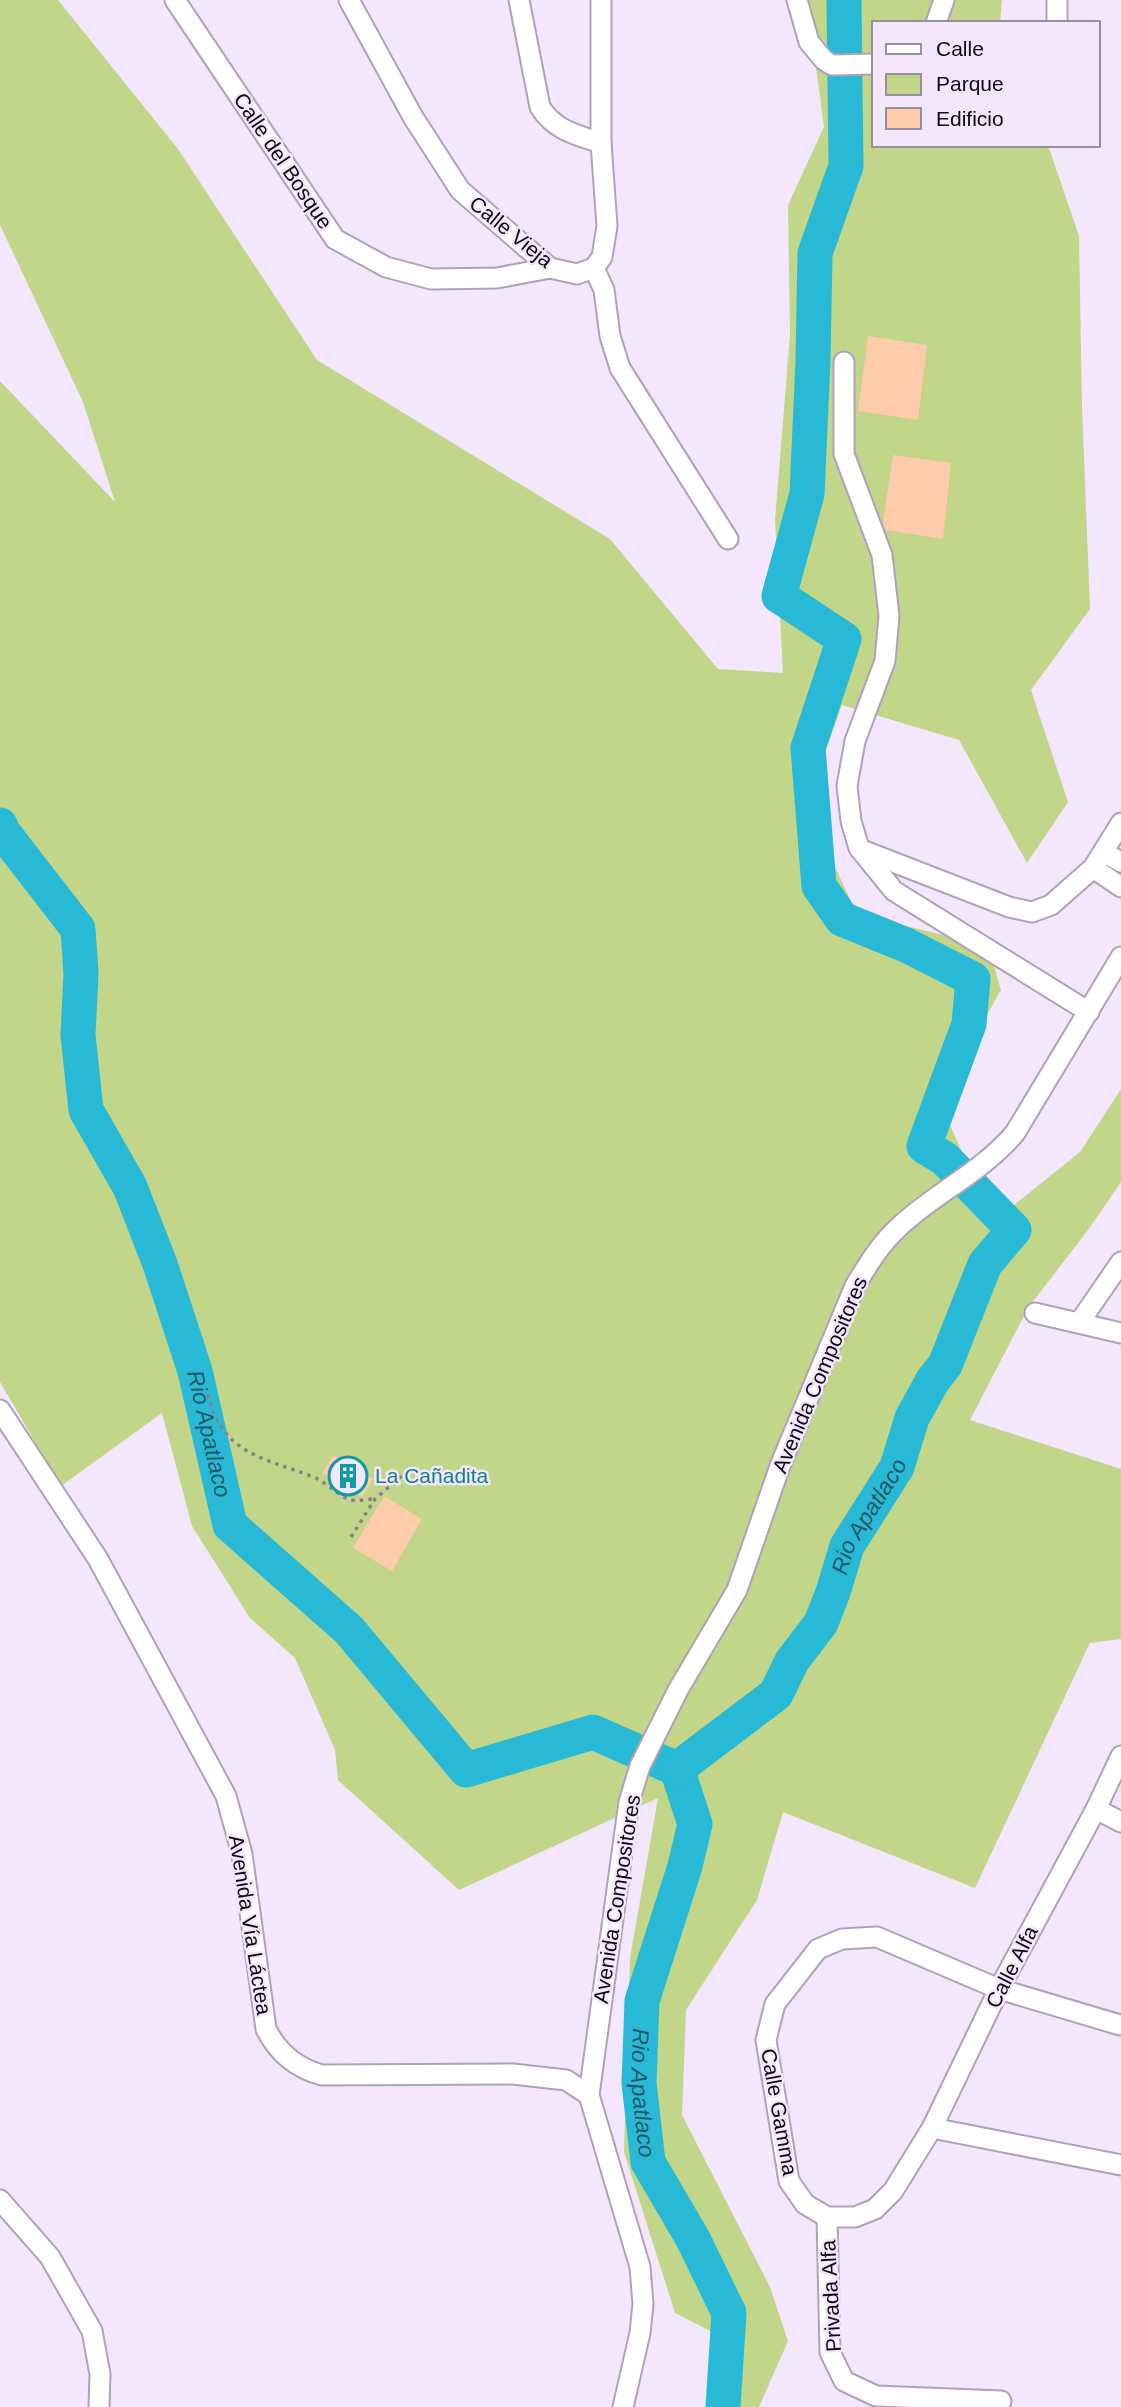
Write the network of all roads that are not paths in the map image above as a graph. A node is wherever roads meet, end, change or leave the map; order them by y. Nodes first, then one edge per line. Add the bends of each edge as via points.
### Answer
1 (175, 0) edge
2 (349, 0) edge
3 (519, 0) edge
4 (601, 0) edge
5 (797, 0) edge
6 (944, 0) edge
7 (1057, 0) edge
8 (937, 21) edge
9 (1057, 21) edge
10 (872, 65) edge
11 (601, 143) junction
12 (551, 268) junction
13 (594, 268) junction
14 (844, 362) dead end
15 (727, 540) dead end
16 (1121, 823) edge
17 (859, 848) junction
18 (1098, 860) junction
19 (1121, 862) edge
20 (1121, 887) edge
21 (1121, 957) edge
22 (1089, 1012) junction
23 (1121, 1262) edge
24 (1035, 1313) dead end
25 (1079, 1323) junction
26 (1121, 1334) edge
27 (0, 1410) edge
28 (1121, 1756) edge
29 (1096, 1809) junction
30 (1121, 1822) edge
31 (999, 1989) junction
32 (1120, 2025) edge
33 (589, 2095) junction
34 (932, 2128) junction
35 (1121, 2165) edge
36 (0, 2200) edge
37 (827, 2217) junction
38 (1001, 2401) dead end
39 (99, 2407) edge
40 (623, 2407) edge

1 - 12 street, Calle del Bosque via 335,239 386,267 431,279 497,278
2 - 12 street, Calle Vieja via 413,117 460,190
3 - 11 street via 540,107 560,129
4 - 11 street
5 - 10 street via 809,42 817,53 832,65
6 - 8 street
7 - 9 street
11 - 13 street via 607,226 602,257
12 - 13 street, Calle Vieja via 577,274
13 - 15 street via 604,290 620,368
14 - 17 street via 844,454 882,555 889,616 885,661 855,741 847,786
16 - 18 street
17 - 18 street via 1032,912 1051,905
17 - 22 street via 894,891
18 - 19 street
18 - 20 street
21 - 22 street, Avenida Compositores
22 - 33 street, Avenida Compositores via 1015,1133 998,1152 902,1224 883,1243 855,1286 780,1466 737,1590 640,1766 629,1802
23 - 25 street
24 - 25 street
25 - 26 street
27 - 33 street, Avenida Vía Láctea via 98,1559 226,1796 242,1854 266,2029 274,2045 299,2066 322,2075 531,2075 566,2080
28 - 29 street
29 - 30 street
29 - 31 street, Calle Alfa
31 - 32 street, Calle Gamma
31 - 34 street, Calle Alfa
31 - 37 street, Calle Gamma via 877,1937 842,1939 818,1949 775,2004 766,2040 789,2181 805,2204
33 - 40 street, Avenida Compositores via 639,2267 642,2314
34 - 35 street
34 - 37 street, Calle Alfa via 893,2191 875,2209 855,2217
36 - 39 street via 50,2257 92,2331 100,2374
37 - 38 street, Privada Alfa via 830,2352 844,2381 876,2396

